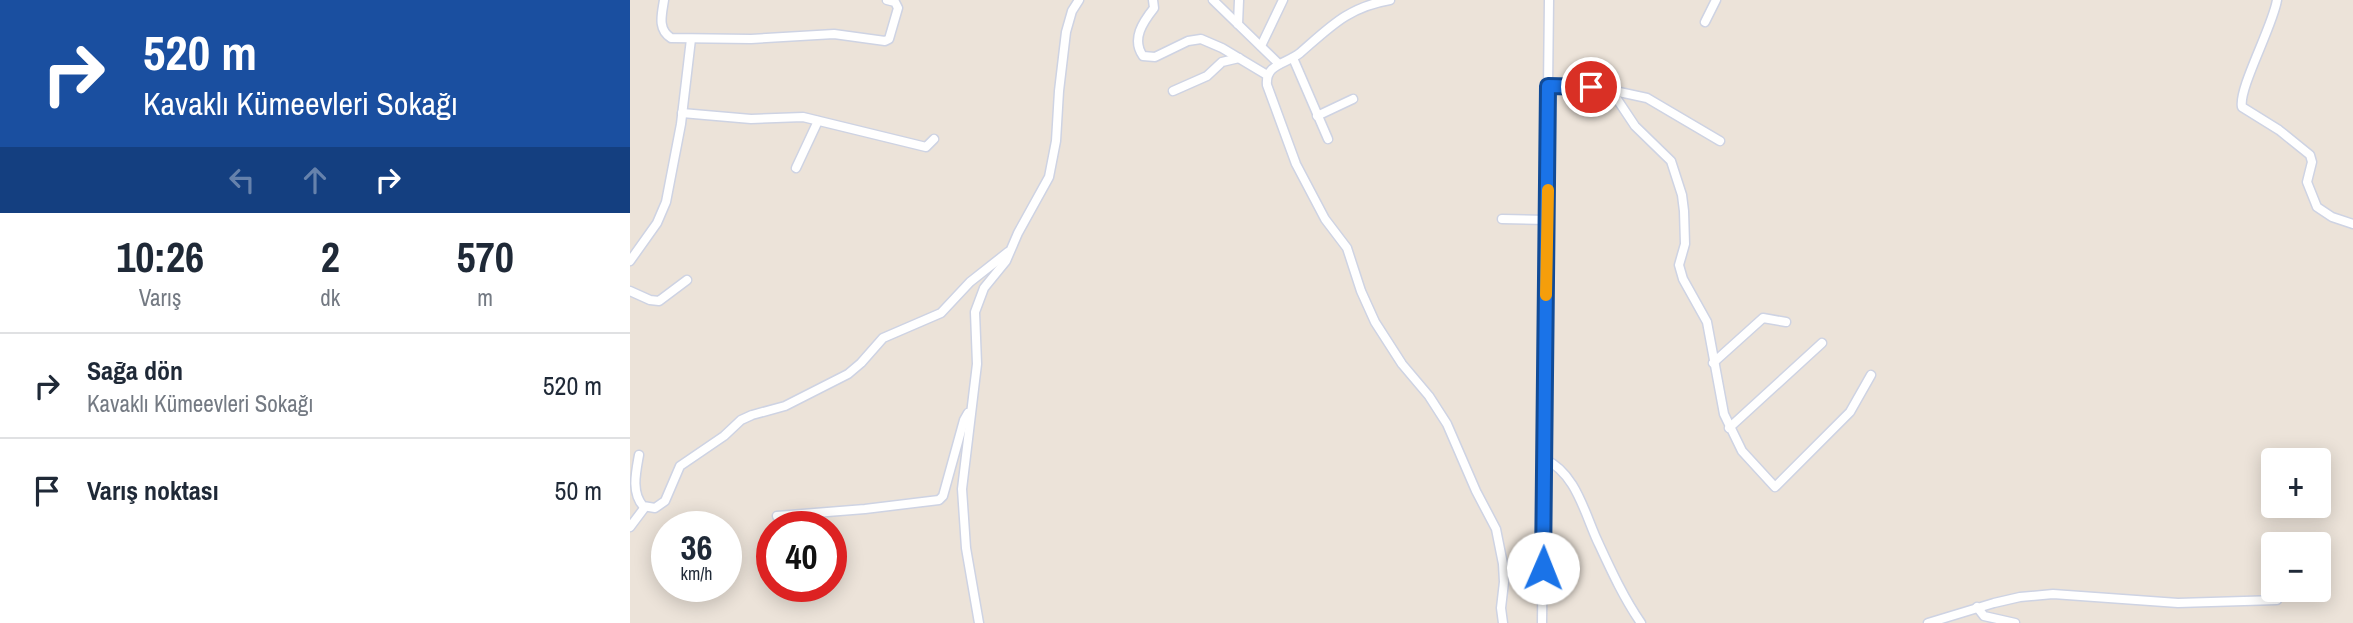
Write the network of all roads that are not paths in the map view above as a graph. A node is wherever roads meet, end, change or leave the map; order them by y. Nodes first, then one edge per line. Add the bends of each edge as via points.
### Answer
1 (664, 0) edge
2 (887, 0) edge
3 (1079, 0) edge
4 (1153, 0) edge
5 (1213, 0) edge
6 (1240, 0) edge
7 (1283, 0) edge
8 (1390, 0) edge
9 (1549, 0) edge
10 (1716, 0) edge
11 (2277, 0) edge
12 (1375, 1) edge
13 (1705, 22) dead end
14 (1238, 24) junction
15 (691, 39) junction
16 (1261, 46) junction
17 (1239, 58) junction
18 (1293, 58) junction
19 (1279, 64) junction
20 (1267, 75) junction
21 (1548, 86) junction
22 (1606, 89) junction
23 (1173, 91) dead end
24 (1353, 99) dead end
25 (682, 113) junction
26 (1317, 116) junction
27 (818, 121) junction
28 (934, 139) dead end
29 (1328, 139) dead end
30 (1720, 141) dead end
31 (796, 168) dead end
32 (1502, 219) dead end
33 (1547, 220) junction
34 (2353, 223) edge
35 (1010, 250) junction
36 (630, 261) edge
37 (687, 279) dead end
38 (630, 291) edge
39 (1786, 322) dead end
40 (1822, 343) dead end
41 (1713, 363) junction
42 (1871, 375) dead end
43 (970, 412) junction
44 (1729, 428) junction
45 (639, 455) dead end
46 (1544, 459) junction
47 (638, 503) edge
48 (840, 511) edge
49 (630, 527) edge
50 (2261, 600) edge
51 (1977, 607) junction
52 (979, 623) edge
53 (1503, 623) edge
54 (1542, 623) edge
55 (1640, 623) edge
56 (1928, 623) edge
57 (2015, 623) edge

1 - 15 street via 665,34
2 - 15 street via 898,8 885,41 834,34
3 - 35 street via 1066,32 1049,177
4 - 17 street via 1154,8 1138,34 1143,56 1159,55 1201,39
5 - 14 street
6 - 14 street
7 - 16 street
8 - 12 street
9 - 21 street
10 - 13 street
11 - 34 street via 2243,92 2242,107 2310,155 2307,182 2317,207
12 - 18 street via 1334,23
14 - 16 street
15 - 25 street
16 - 19 street
17 - 20 street
17 - 23 street via 1222,62 1208,76
18 - 19 street
18 - 26 street
19 - 20 street
20 - 53 street via 1272,103 1296,164 1325,219 1348,248 1375,322 1447,424 1496,529 1503,564
21 - 22 street
21 - 33 street
22 - 30 street via 1647,98
22 - 41 street via 1673,168 1684,211 1685,244 1679,265 1707,322
24 - 26 street
25 - 27 street via 751,119 798,116
25 - 36 street via 664,210
26 - 29 street
27 - 28 street via 926,147
27 - 31 street
32 - 33 street
33 - 46 street
35 - 43 street via 977,304 977,364
35 - 47 street via 941,313 883,338 848,374 785,406 741,420 680,466 662,504 655,508
37 - 38 street via 659,301
39 - 41 street via 1763,318
40 - 44 street
41 - 44 street
42 - 44 street via 1850,412 1774,487 1742,451
43 - 48 street via 939,500
43 - 52 street via 962,512
45 - 47 street
46 - 54 street
46 - 55 street via 1559,468 1574,488
47 - 49 street
50 - 51 street via 2178,603 2053,593
51 - 56 street
51 - 57 street via 1984,616

